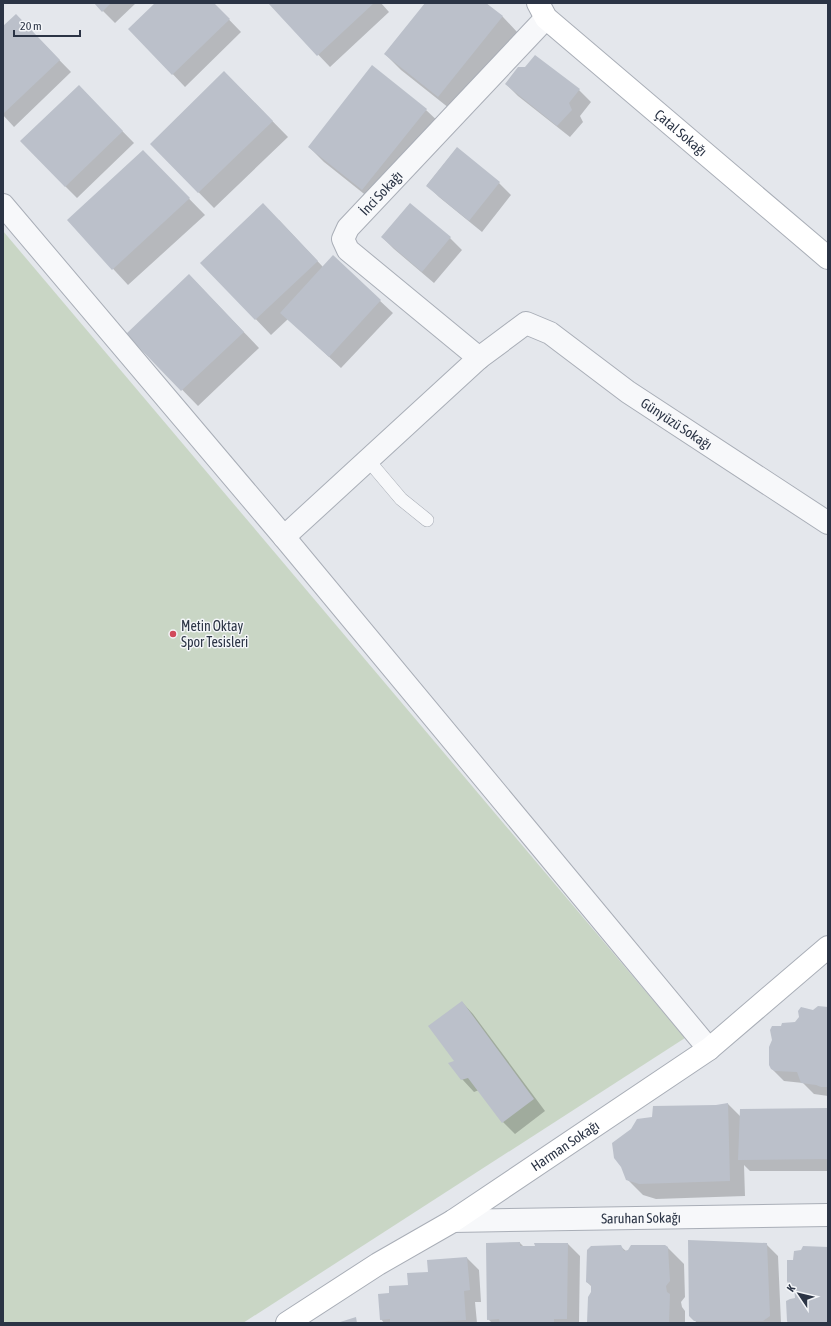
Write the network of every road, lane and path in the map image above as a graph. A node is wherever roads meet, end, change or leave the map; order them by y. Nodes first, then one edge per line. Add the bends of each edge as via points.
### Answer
1 (542, 10) edge
2 (3, 205) edge
3 (828, 258) edge
4 (478, 358) junction
5 (368, 460) junction
6 (427, 520) dead end
7 (828, 523) edge
8 (284, 538) junction
9 (828, 947) edge
10 (709, 1049) junction
11 (828, 1215) edge
12 (453, 1221) junction
13 (287, 1323) edge

1 - 3 main road, Çatal Sokağı
1 - 4 street, İnci Sokağı via 348,228 343,239 348,250
2 - 8 street
4 - 5 street
4 - 7 street, Günyüzü Sokağı via 526,323 550,333 628,392
5 - 6 lane via 401,499
5 - 8 street
8 - 10 street
9 - 10 main road, Harman Sokağı
10 - 12 main road, Harman Sokağı
11 - 12 street, Saruhan Sokağı
12 - 13 main road, Harman Sokağı via 378,1264

